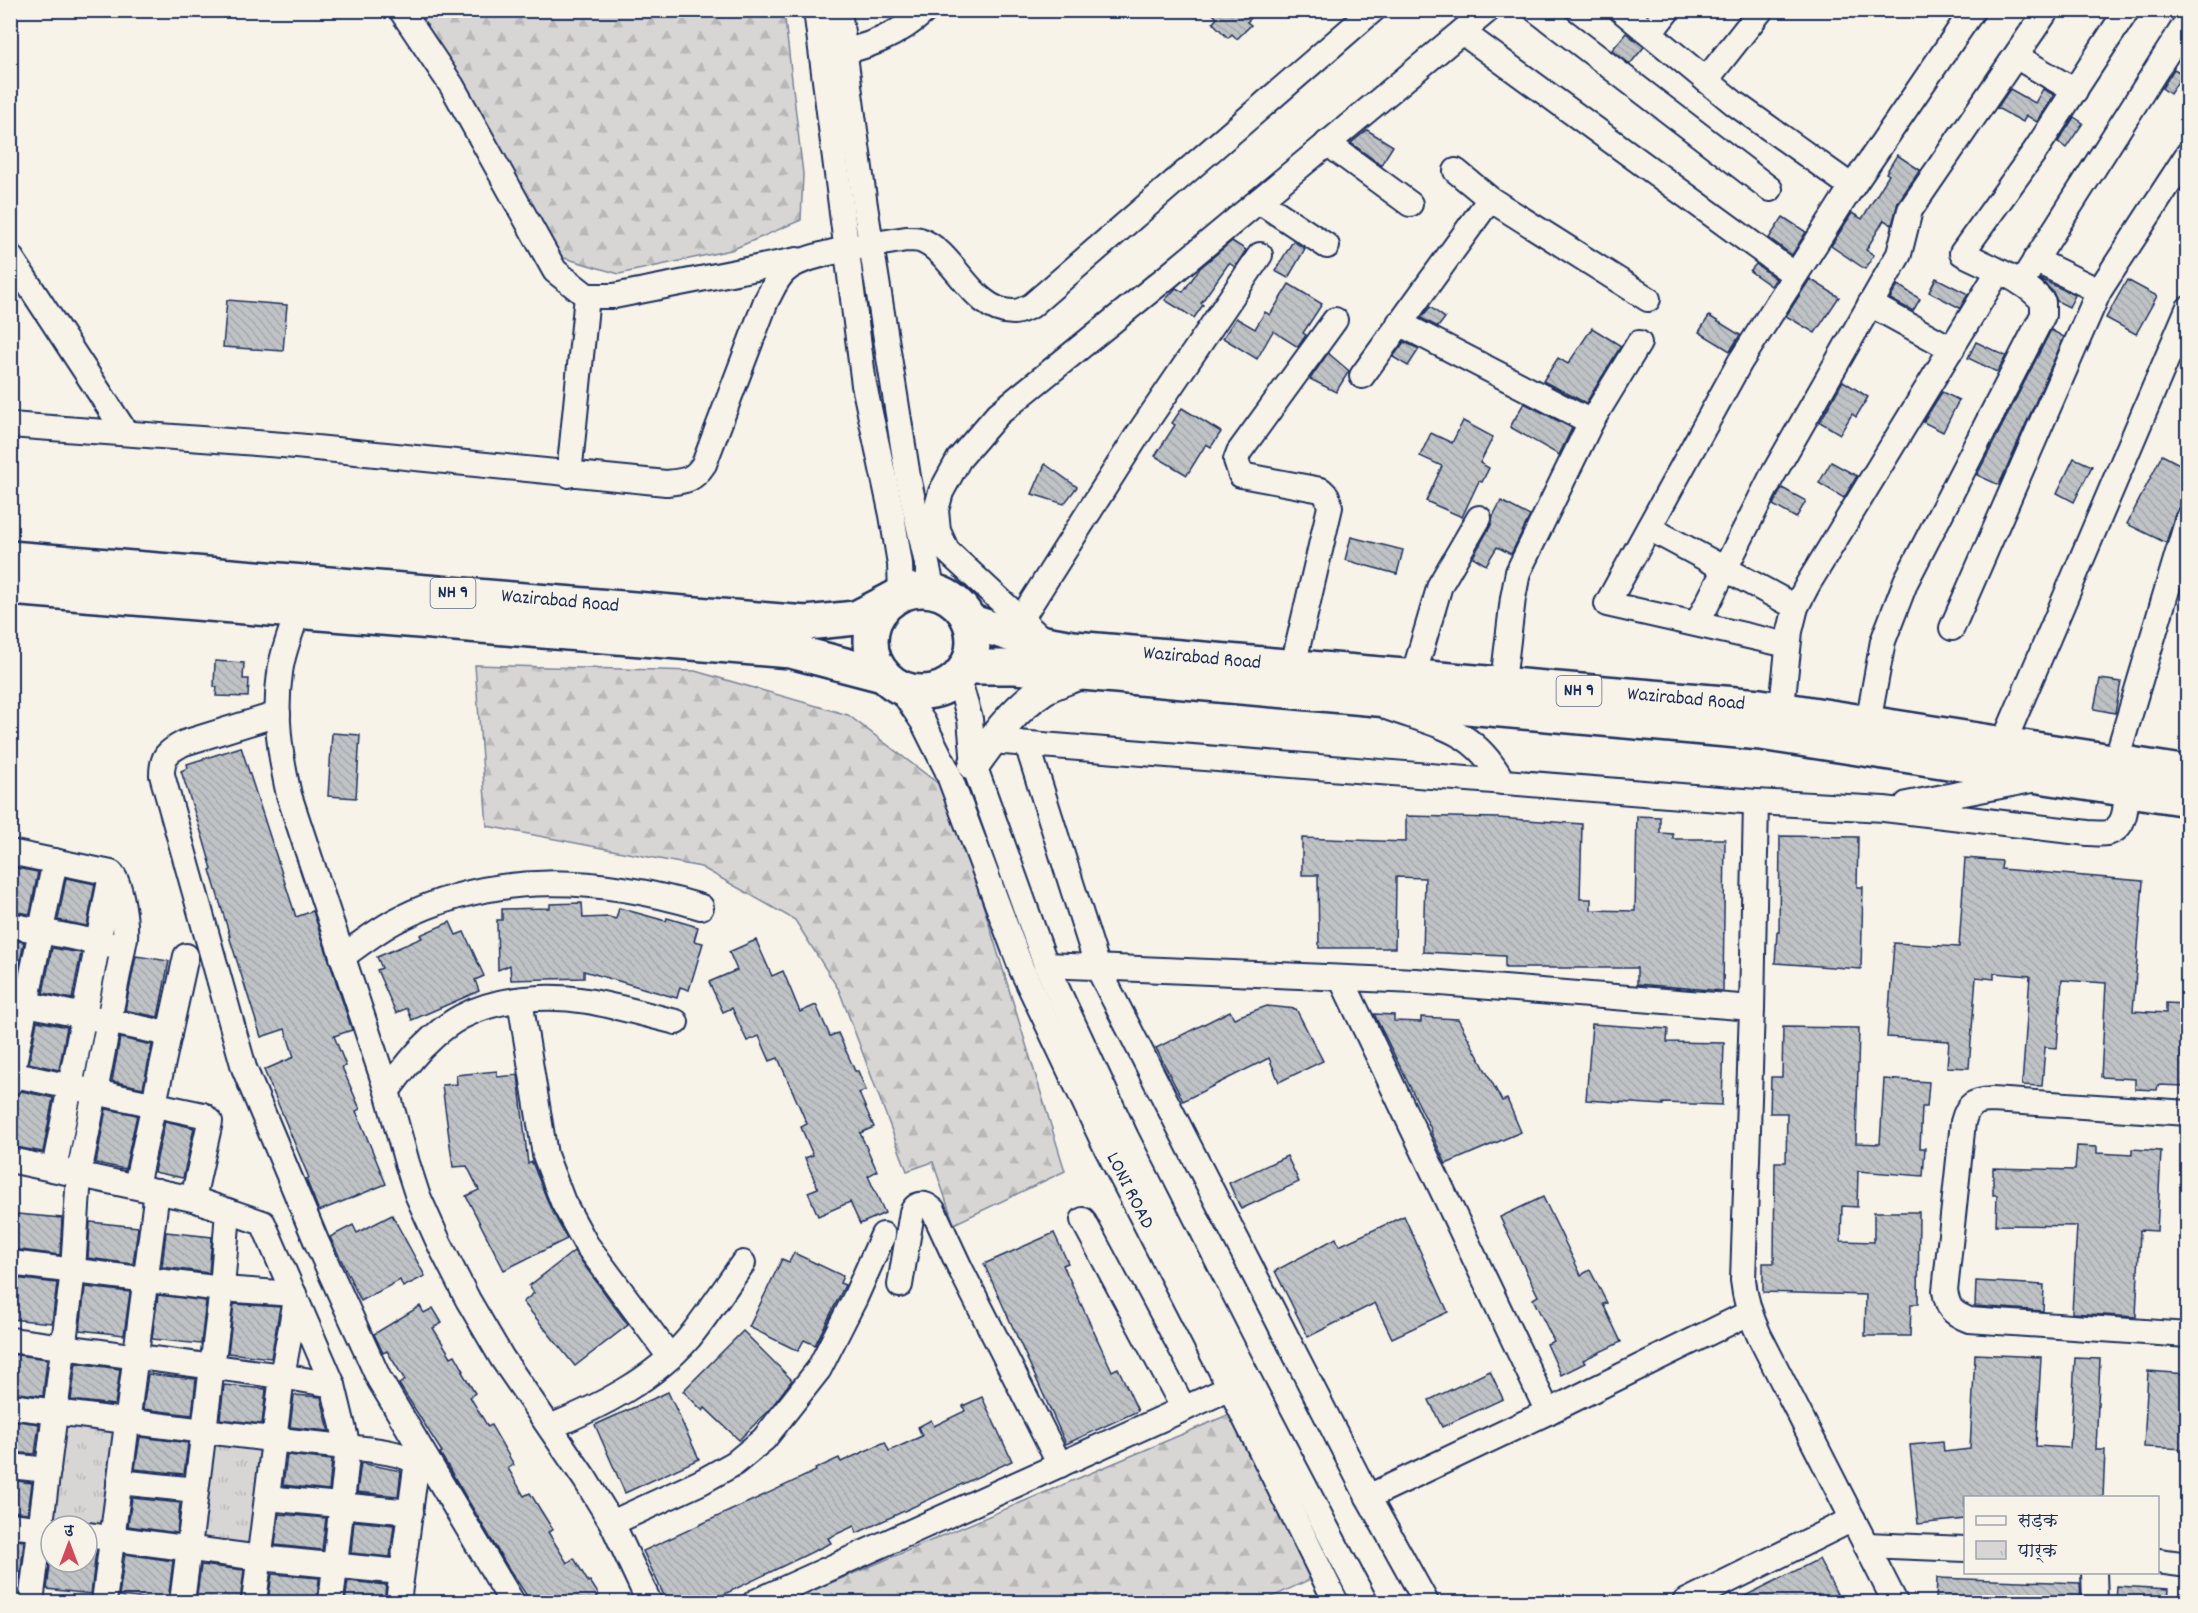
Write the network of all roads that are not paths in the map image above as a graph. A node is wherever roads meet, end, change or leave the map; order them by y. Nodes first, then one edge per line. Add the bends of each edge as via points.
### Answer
1 (401, 10) edge
2 (816, 10) edge
3 (839, 10) edge
4 (926, 10) edge
5 (1373, 10) edge
6 (1488, 10) edge
7 (1536, 10) edge
8 (1621, 10) edge
9 (1668, 10) edge
10 (1761, 10) edge
11 (1973, 10) edge
12 (2047, 10) edge
13 (2127, 10) edge
14 (2187, 20) edge
15 (1462, 32) junction
16 (1650, 33) junction
17 (833, 53) junction
18 (2017, 57) junction
19 (1706, 80) junction
20 (2075, 90) junction
21 (1327, 143) junction
22 (2187, 153) edge
23 (1456, 171) dead end
24 (1852, 187) junction
25 (1770, 189) dead end
26 (1490, 199) junction
27 (1259, 201) junction
28 (1410, 204) dead end
29 (871, 245) junction
30 (1327, 246) dead end
31 (846, 250) junction
32 (1260, 255) dead end
33 (10, 256) edge
34 (803, 259) junction
35 (2036, 260) junction
36 (1998, 272) junction
37 (1795, 275) junction
38 (2021, 283) junction
39 (2099, 291) junction
40 (587, 296) junction
41 (1648, 299) dead end
42 (1870, 304) junction
43 (2187, 309) edge
44 (1335, 320) dead end
45 (1399, 323) junction
46 (1639, 343) dead end
47 (1952, 349) junction
48 (1362, 376) dead end
49 (1592, 422) junction
50 (10, 425) edge
51 (126, 434) junction
52 (569, 475) junction
53 (1479, 518) dead end
54 (2187, 519) edge
55 (1649, 528) junction
56 (10, 558) edge
57 (1724, 568) junction
58 (10, 588) edge
59 (908, 595) junction
60 (1796, 607) junction
61 (298, 610) junction
62 (1022, 620) junction
63 (969, 621) junction
64 (1697, 624) junction
65 (1952, 628) dead end
66 (1046, 643) junction
67 (1788, 645) junction
68 (1293, 666) junction
69 (962, 673) junction
70 (1084, 673) junction
71 (1413, 677) junction
72 (892, 682) junction
73 (1501, 697) junction
74 (1361, 698) junction
75 (278, 714) junction
76 (1780, 723) junction
77 (1868, 723) junction
78 (992, 741) junction
79 (1028, 744) junction
80 (2002, 744) junction
81 (2123, 772) junction
82 (2187, 773) edge
83 (968, 775) junction
84 (2044, 778) junction
85 (1503, 782) junction
86 (2187, 799) edge
87 (1755, 801) junction
88 (1884, 809) junction
89 (10, 852) edge
90 (55, 861) junction
91 (111, 873) junction
92 (701, 907) dead end
93 (10, 925) edge
94 (41, 931) junction
95 (98, 943) junction
96 (123, 948) junction
97 (186, 956) dead end
98 (342, 957) junction
99 (1046, 965) junction
100 (1098, 968) junction
101 (1341, 978) junction
102 (520, 1000) junction
103 (18, 1002) edge
104 (1752, 1008) junction
105 (84, 1016) junction
106 (109, 1021) junction
107 (676, 1022) dead end
108 (169, 1034) junction
109 (11, 1077) edge
110 (70, 1087) junction
111 (387, 1091) junction
112 (94, 1092) junction
113 (154, 1104) junction
114 (2187, 1113) edge
115 (1103, 1114) junction
116 (10, 1160) edge
117 (54, 1169) junction
118 (79, 1174) junction
119 (146, 1189) junction
120 (193, 1199) junction
121 (228, 1211) junction
122 (1083, 1220) dead end
123 (883, 1235) dead end
124 (10, 1263) edge
125 (743, 1263) dead end
126 (73, 1271) junction
127 (145, 1280) junction
128 (900, 1285) dead end
129 (222, 1289) junction
130 (295, 1297) junction
131 (1749, 1313) junction
132 (2187, 1335) edge
133 (10, 1340) edge
134 (64, 1347) junction
135 (135, 1357) junction
136 (670, 1357) junction
137 (212, 1367) junction
138 (282, 1376) junction
139 (333, 1385) junction
140 (1230, 1388) junction
141 (10, 1406) edge
142 (1184, 1409) junction
143 (55, 1412) junction
144 (1548, 1413) junction
145 (127, 1421) junction
146 (550, 1427) junction
147 (204, 1431) junction
148 (274, 1440) junction
149 (348, 1447) junction
150 (1060, 1465) junction
151 (10, 1466) edge
152 (48, 1470) junction
153 (120, 1482) junction
154 (196, 1490) junction
155 (1368, 1497) junction
156 (267, 1498) junction
157 (341, 1505) junction
158 (411, 1512) junction
159 (47, 1514) edge
160 (1853, 1519) junction
161 (612, 1523) junction
162 (10, 1525) edge
163 (39, 1528) edge
164 (99, 1536) edge
165 (112, 1538) junction
166 (1866, 1545) junction
167 (189, 1548) junction
168 (1964, 1550) edge
169 (260, 1558) junction
170 (39, 1561) edge
171 (2159, 1561) edge
172 (335, 1564) junction
173 (2187, 1564) edge
174 (401, 1572) junction
175 (2094, 1574) edge
176 (10, 1600) edge
177 (1328, 1600) edge
178 (30, 1602) edge
179 (104, 1602) edge
180 (182, 1602) edge
181 (254, 1602) edge
182 (331, 1602) edge
183 (398, 1602) edge
184 (512, 1602) edge
185 (649, 1602) edge
186 (755, 1602) edge
187 (1365, 1602) edge
188 (1426, 1602) edge
189 (1685, 1602) edge
190 (1895, 1602) edge
191 (2095, 1602) edge

1 - 40 street via 452,86 555,271
2 - 17 street
3 - 17 street
4 - 17 street via 883,39
5 - 29 street via 1031,306 1015,312 997,309 983,300 935,249 919,240
6 - 15 street
7 - 25 street
8 - 16 street
9 - 16 street
10 - 19 street
11 - 24 street
12 - 18 street
13 - 20 street
14 - 35 street
15 - 21 street
15 - 37 street
16 - 19 street
17 - 29 street
17 - 31 street
18 - 20 street
18 - 42 street via 1914,203 1899,254
19 - 24 street
20 - 36 street via 1962,253
21 - 27 street
21 - 28 street
22 - 39 street
23 - 26 street
24 - 37 street
26 - 41 street
26 - 45 street
27 - 30 street
27 - 62 street via 998,414 948,475 936,510 938,531 947,551
29 - 31 street
29 - 59 street via 908,477
31 - 34 street
31 - 59 street via 864,385
32 - 62 street via 1137,436
33 - 51 street
34 - 40 street via 614,296
34 - 52 street via 775,283 698,473 686,481 666,483
35 - 38 street
35 - 39 street
36 - 38 street
36 - 47 street
37 - 55 street via 1740,362
38 - 77 street via 2043,302 2043,315 1894,608 1883,641
39 - 65 street
40 - 52 street
42 - 47 street
42 - 57 street
43 - 80 street
44 - 68 street via 1236,460 1241,475 1321,490 1327,496 1330,507
45 - 48 street
45 - 49 street
46 - 49 street
47 - 60 street
49 - 73 street via 1518,572
50 - 51 street
51 - 52 street
53 - 71 street via 1440,585
54 - 81 street
55 - 57 street
55 - 64 street via 1607,604
56 - 59 highway, Wazirabad Road / NH 9 via 806,623 856,618
57 - 60 street
57 - 64 street
58 - 61 highway, Wazirabad Road / NH 9
59 - 63 highway via 941,593 958,605
59 - 72 highway via 877,616 870,636 872,657
60 - 67 street
61 - 72 highway, Wazirabad Road / NH 9 via 790,651
61 - 75 street via 280,671
62 - 66 street
63 - 66 highway, Wazirabad Road / NH 9
63 - 69 highway via 973,645
64 - 67 street
66 - 68 highway, Wazirabad Road / NH 9
67 - 76 street
68 - 71 highway, Wazirabad Road / NH 9
69 - 70 highway, Wazirabad Road / NH 9 via 1015,667
69 - 72 highway via 949,685 921,693
69 - 83 street via 970,719
70 - 74 highway, Wazirabad Road / NH 9
70 - 78 main road via 1046,688 1023,705
71 - 73 highway, Wazirabad Road / NH 9
72 - 83 street
73 - 74 highway, Wazirabad Road / NH 9
73 - 76 highway, Wazirabad Road / NH 9
74 - 85 street via 1465,737 1485,753
75 - 98 street via 281,760 289,795
75 - 184 street via 184,743 162,761 162,775 244,1068 317,1243 379,1379
76 - 77 highway, Wazirabad Road / NH 9
76 - 84 highway, Wazirabad Road / NH 9
77 - 80 highway, Wazirabad Road / NH 9
78 - 79 street
78 - 83 main road
79 - 85 street
79 - 100 street
80 - 81 highway, Wazirabad Road / NH 9
81 - 82 highway, Wazirabad Road / NH 9
81 - 84 highway, Wazirabad Road / NH 9
81 - 86 highway, Wazirabad Road / NH 9
81 - 88 street via 2125,814 2120,825 2108,833
83 - 99 street, LONI ROAD
83 - 115 street, LONI ROAD via 1022,970
84 - 88 street
85 - 87 street
87 - 88 street
87 - 104 street
89 - 90 street
90 - 91 street
90 - 94 street
91 - 95 street
91 - 96 street via 116,879 125,924
92 - 98 street via 586,883 474,891 447,897 396,920
93 - 94 street
94 - 95 street
94 - 103 street
95 - 96 street
95 - 105 street
96 - 106 street
97 - 108 street
98 - 111 street
99 - 100 street
99 - 115 street, LONI ROAD
100 - 101 street
100 - 155 street
101 - 104 street
101 - 144 street
102 - 107 street via 585,1000
102 - 111 street via 462,1017 445,1028 424,1046
102 - 136 street via 545,1155 563,1202 586,1244
103 - 105 street
103 - 109 street
104 - 131 street via 1743,1280
105 - 106 street
105 - 110 street
106 - 108 street
106 - 112 street
108 - 113 street
109 - 110 street
110 - 112 street
110 - 117 street
111 - 146 street via 417,1194 439,1243 502,1358
112 - 113 street
112 - 118 street
113 - 119 street
113 - 120 street via 203,1115 210,1122
114 - 132 street via 1976,1101 1966,1111 1963,1122 1945,1291 1954,1314 1969,1320
115 - 140 street, LONI ROAD
115 - 187 street, LONI ROAD
116 - 117 street
117 - 118 street
118 - 119 street
118 - 126 street
119 - 120 street
119 - 127 street
120 - 121 street
121 - 129 street
121 - 130 street via 263,1223
122 - 142 street
123 - 161 street via 819,1369 764,1439 727,1468
124 - 126 street
125 - 136 street
126 - 127 street
126 - 134 street
127 - 129 street
127 - 135 street
128 - 150 street via 912,1212 921,1204 928,1205
129 - 130 street
129 - 137 street
130 - 138 street
130 - 139 street
131 - 144 street
131 - 160 street
133 - 134 street
134 - 135 street
134 - 143 street
135 - 137 street
135 - 145 street
136 - 146 street via 612,1398
137 - 138 street
137 - 147 street
138 - 139 street
138 - 148 street
139 - 149 street
140 - 142 street
140 - 177 street, LONI ROAD
141 - 143 street
142 - 150 street
143 - 145 street
143 - 152 street
144 - 155 street
145 - 147 street
145 - 153 street
146 - 161 street
147 - 148 street
147 - 154 street
148 - 149 street
148 - 156 street
149 - 157 street
149 - 158 street via 412,1459 416,1468
150 - 186 street
151 - 152 street
152 - 159 street
153 - 154 street
153 - 165 street
154 - 167 street
155 - 188 street
156 - 157 street
156 - 169 street
157 - 158 street
157 - 172 street
158 - 174 street
160 - 166 street
160 - 189 street
161 - 185 street
162 - 163 street
164 - 165 street
165 - 167 street
165 - 179 street
166 - 168 street
166 - 190 street
167 - 169 street
167 - 180 street
169 - 172 street
169 - 181 street
170 - 178 street
171 - 173 street
172 - 174 street
172 - 182 street
174 - 183 street
175 - 191 street
176 - 178 street

